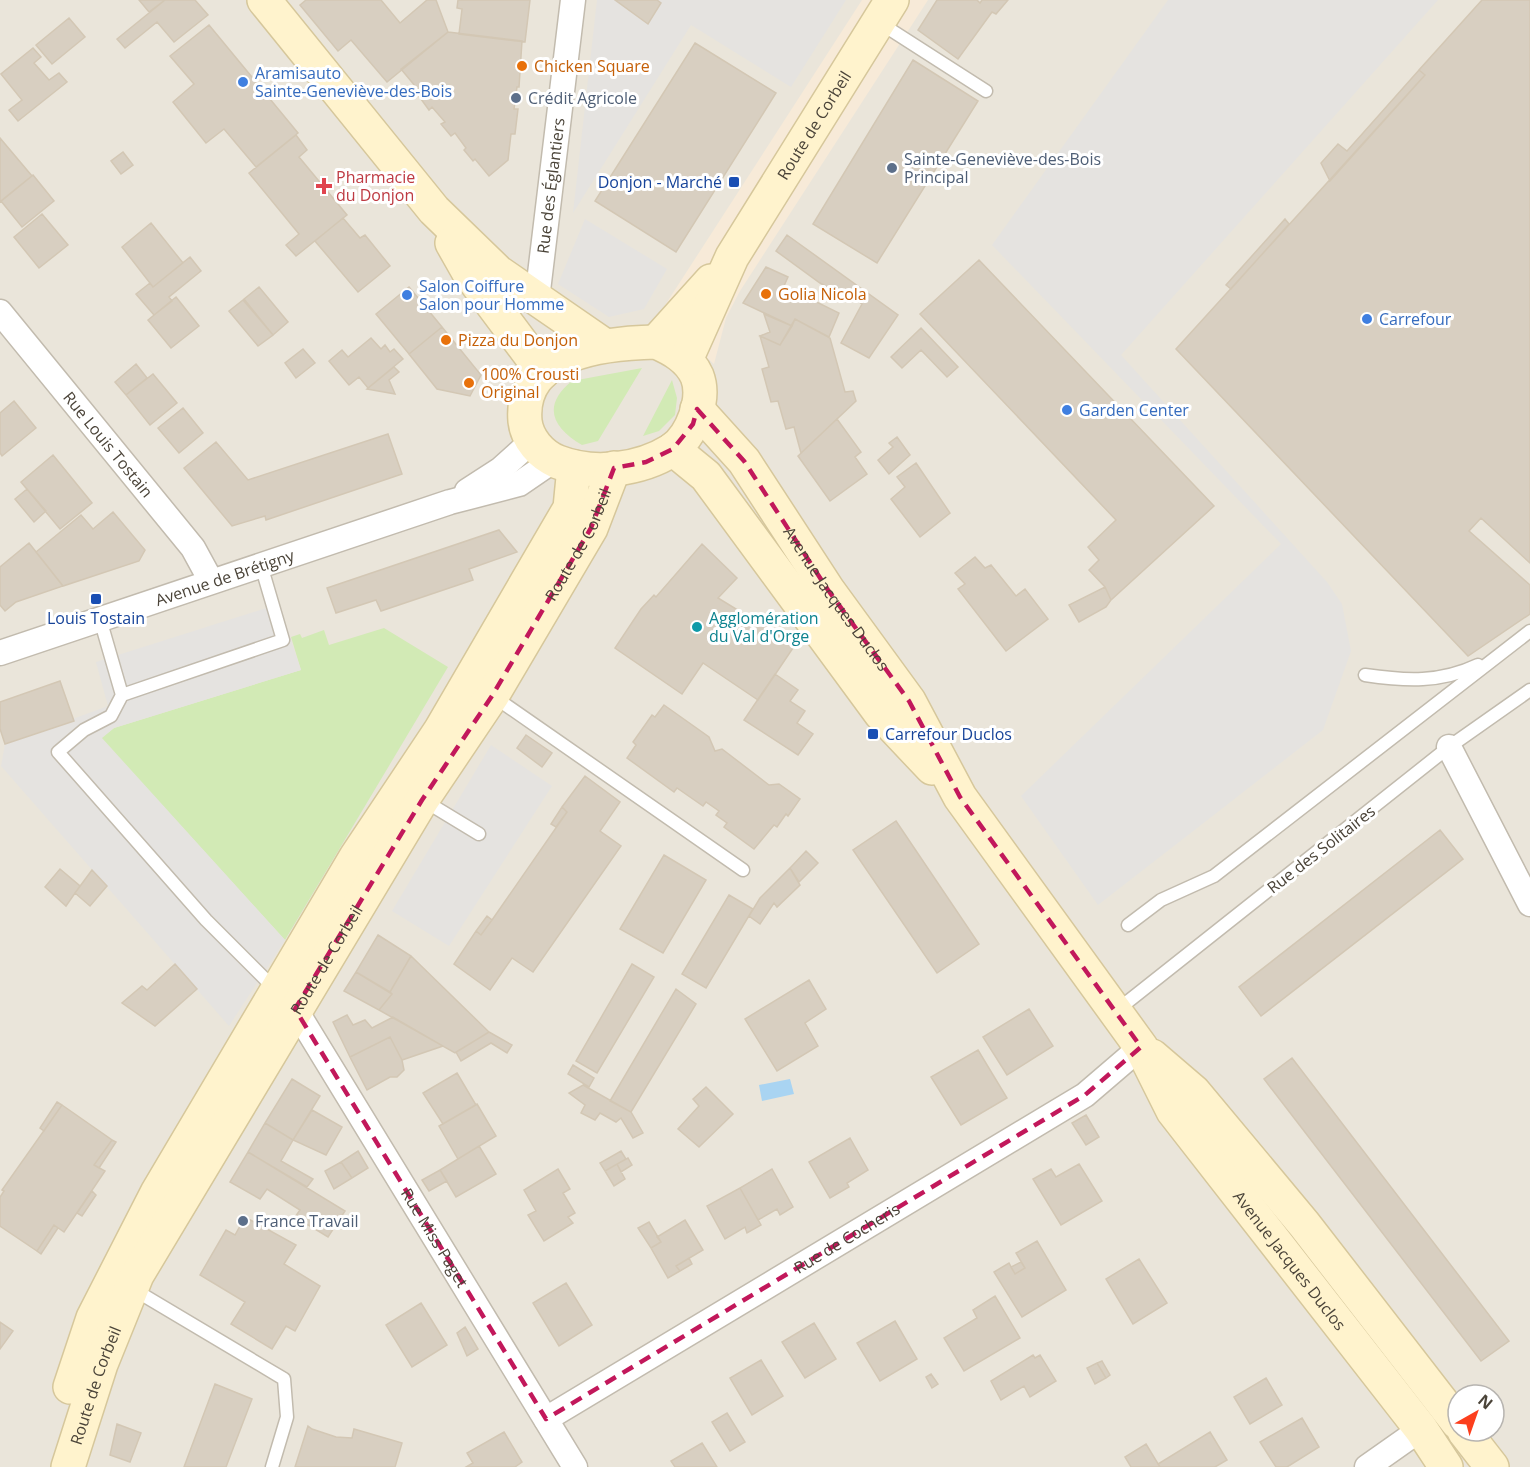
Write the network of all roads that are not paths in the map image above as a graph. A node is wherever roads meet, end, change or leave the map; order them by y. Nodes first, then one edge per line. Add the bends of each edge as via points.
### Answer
1 (264, 0) edge
2 (573, 0) edge
3 (890, 8) edge
4 (986, 91) dead end
5 (434, 210) junction
6 (732, 257) junction
7 (537, 299) junction
8 (0, 312) edge
9 (656, 342) junction
10 (604, 345) junction
11 (686, 360) junction
12 (543, 372) junction
13 (697, 409) junction
14 (673, 449) junction
15 (553, 456) junction
16 (614, 468) junction
17 (261, 565) junction
18 (211, 581) junction
19 (100, 619) junction
20 (1530, 631) edge
21 (0, 653) edge
22 (1500, 655) junction
23 (1365, 675) dead end
24 (1530, 690) edge
25 (122, 695) junction
26 (492, 696) junction
27 (1449, 747) junction
28 (960, 797) junction
29 (422, 800) junction
30 (479, 834) dead end
31 (743, 870) dead end
32 (1530, 904) edge
33 (1128, 925) dead end
34 (287, 1000) junction
35 (1115, 1012) junction
36 (1141, 1047) junction
37 (123, 1283) junction
38 (1446, 1407) edge
39 (546, 1419) junction
40 (1421, 1429) junction
41 (1473, 1443) edge
42 (47, 1467) edge
43 (68, 1467) edge
44 (272, 1467) edge
45 (575, 1467) edge
46 (1367, 1467) edge
47 (1446, 1467) edge
48 (1492, 1467) edge

1 - 5 main road
2 - 7 street, Rue des Églantiers
3 - 4 lane
3 - 6 main road, Route de Corbeil
5 - 7 main road via 498,272
5 - 12 main road via 469,273
6 - 9 main road, Route de Corbeil
6 - 11 main road, Route de Corbeil
7 - 10 main road
8 - 18 street, Rue Louis Tostain via 194,549
9 - 10 main road
9 - 11 main road
10 - 12 main road via 570,355
11 - 13 main road via 697,376
12 - 15 main road via 525,405 527,431
13 - 14 main road via 693,424
13 - 28 main road, Avenue Jacques Duclos via 744,461 828,590 909,701
14 - 16 main road via 646,462
14 - 28 main road, Avenue Jacques Duclos via 706,476 880,714
15 - 16 main road
15 - 17 street, Avenue de Brétigny via 501,469 450,502
15 - 34 main road, Route de Corbeil via 570,508 440,731 356,857
16 - 26 main road, Route de Corbeil via 591,528
17 - 18 street, Avenue de Brétigny
17 - 25 lane via 283,640
18 - 19 street, Avenue de Brétigny
19 - 21 street, Avenue de Brétigny
19 - 25 lane
20 - 22 lane
22 - 23 lane via 1459,674 1408,681
22 - 33 lane via 1214,876 1161,900
24 - 27 lane, Rue des Solitaires
25 - 34 lane via 111,716 84,730 58,752 206,920
26 - 29 main road, Route de Corbeil
26 - 31 lane
27 - 32 street
27 - 35 lane, Rue des Solitaires
28 - 35 main road, Avenue Jacques Duclos
29 - 30 lane
29 - 34 main road, Route de Corbeil
34 - 37 main road, Route de Corbeil
34 - 39 street, Rue Miss Paget
35 - 36 main road, Avenue Jacques Duclos
36 - 38 main road, Avenue Jacques Duclos via 1194,1092 1304,1224
36 - 39 street, Rue de Cocheris via 1085,1095
36 - 40 main road, Avenue Jacques Duclos via 1173,1111
37 - 42 main road, Route de Corbeil via 93,1318
37 - 43 main road, Route de Corbeil
37 - 44 lane via 284,1379 287,1417
39 - 45 street, Rue Miss Paget
40 - 46 street
40 - 47 main road, Avenue Jacques Duclos
41 - 48 main road

